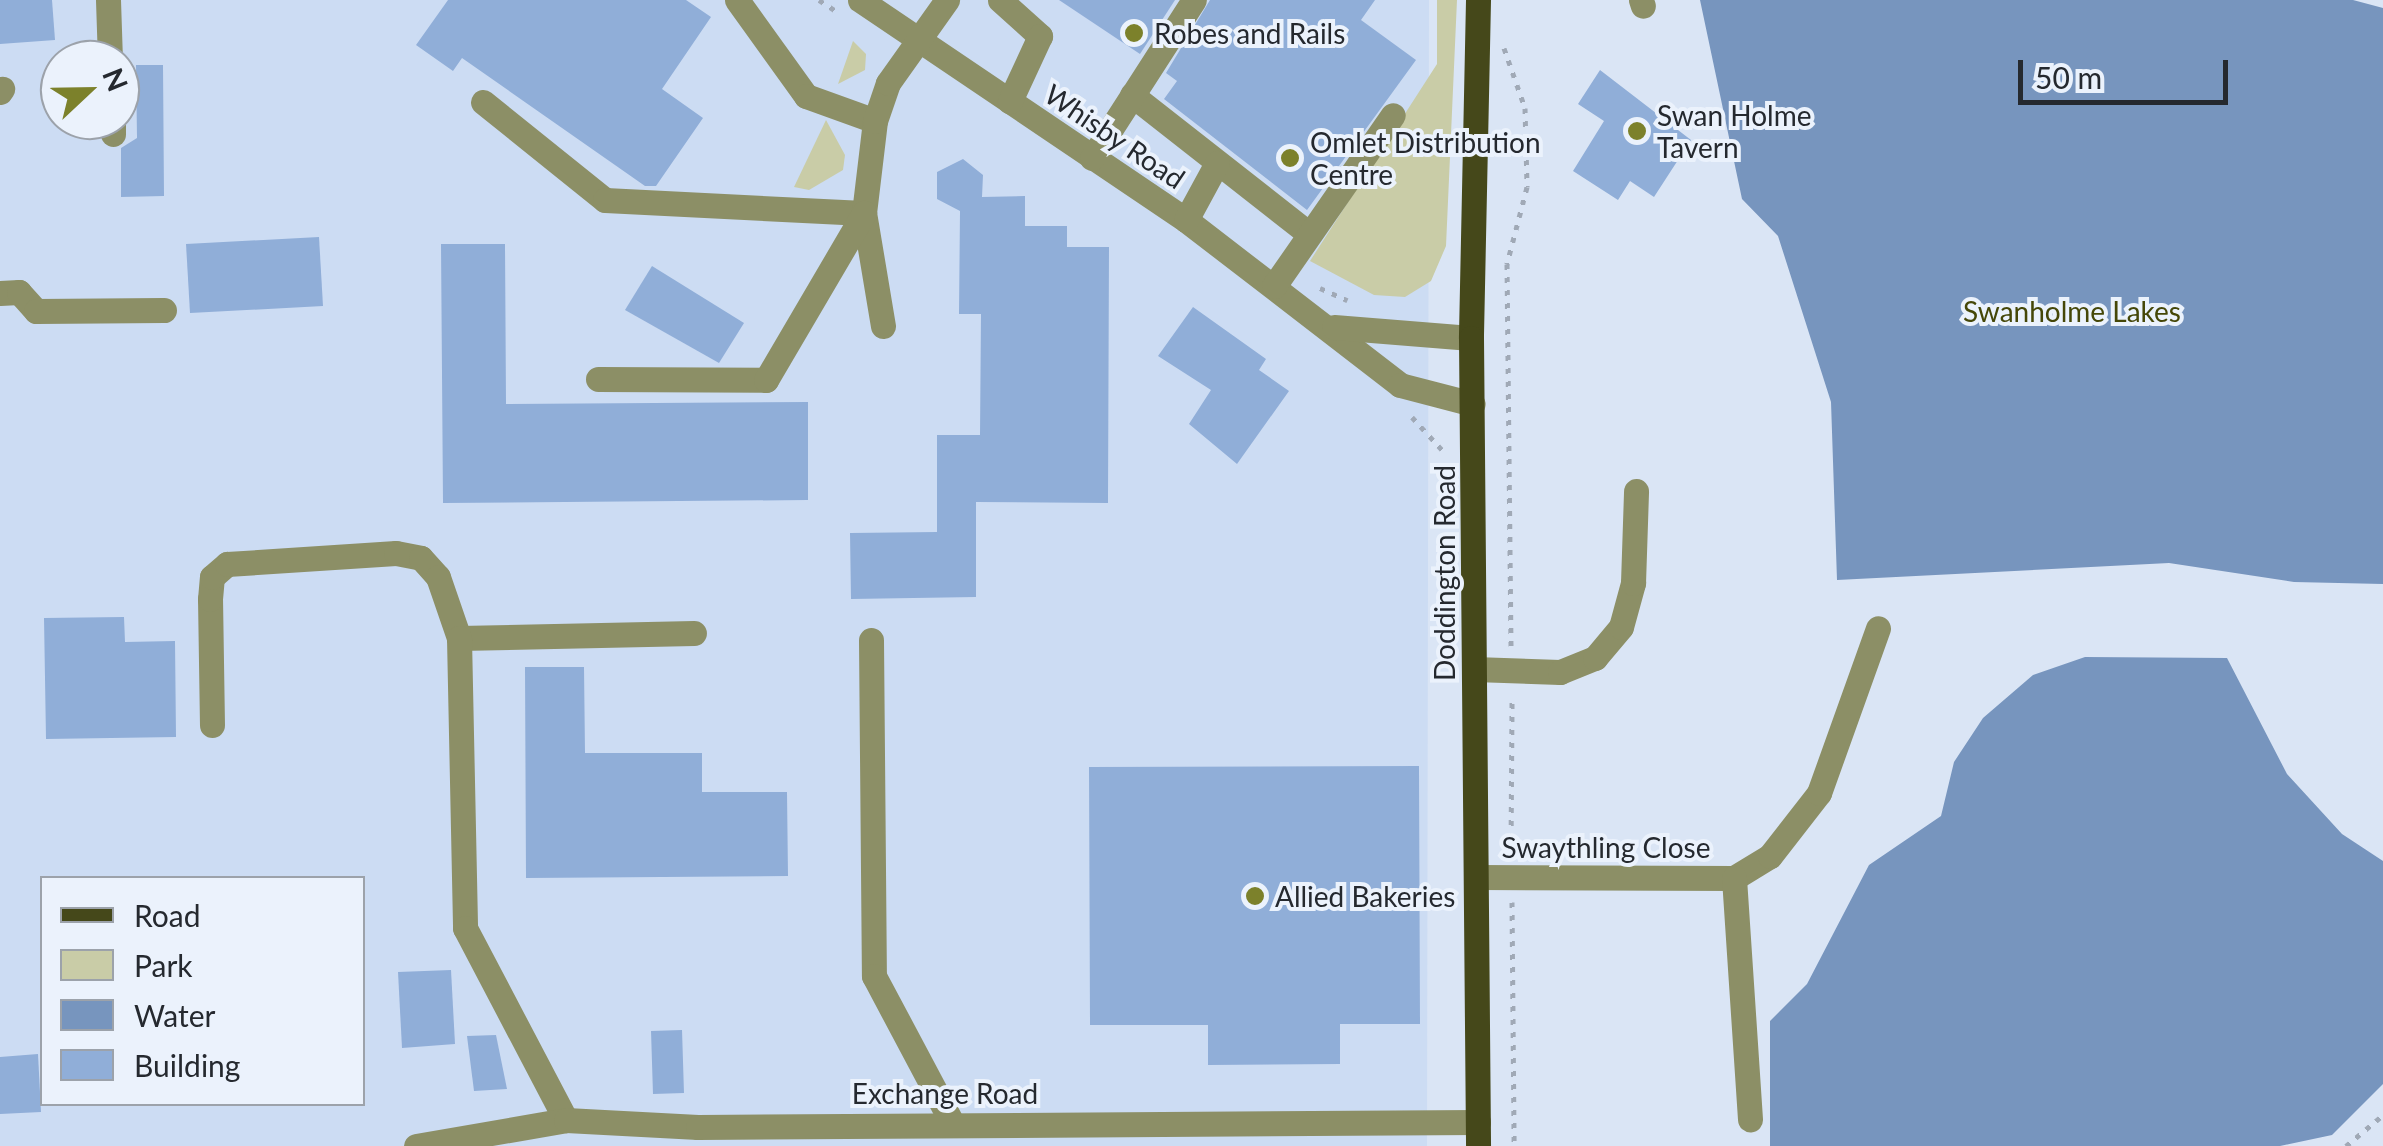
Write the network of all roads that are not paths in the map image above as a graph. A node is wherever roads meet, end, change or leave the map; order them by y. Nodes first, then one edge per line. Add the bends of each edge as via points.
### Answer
1 (108, 0) edge
2 (737, 0) edge
3 (860, 0) edge
4 (947, 0) edge
5 (1000, 0) edge
6 (1194, 0) edge
7 (1478, 0) edge
8 (919, 38) junction
9 (109, 40) edge
10 (1132, 95) junction
11 (1010, 101) junction
12 (483, 102) dead end
13 (1394, 116) dead end
14 (875, 121) junction
15 (1092, 158) junction
16 (1218, 162) junction
17 (864, 213) junction
18 (1186, 220) junction
19 (1308, 233) junction
20 (1274, 286) junction
21 (0, 293) edge
22 (164, 310) dead end
23 (883, 326) dead end
24 (1334, 327) junction
25 (1471, 338) junction
26 (598, 379) dead end
27 (1472, 404) junction
28 (1636, 491) dead end
29 (1878, 628) dead end
30 (694, 633) dead end
31 (459, 638) junction
32 (872, 640) dead end
33 (1474, 670) junction
34 (212, 725) dead end
35 (1479, 877) junction
36 (1734, 878) junction
37 (1750, 1119) dead end
38 (566, 1120) junction
39 (951, 1121) junction
40 (618, 1134) edge
41 (877, 1134) edge
42 (1070, 1134) edge
43 (1142, 1134) edge
44 (1232, 1134) edge
45 (1478, 1134) edge
46 (416, 1146) edge

1 - 9 street
2 - 14 street via 806,96
3 - 8 street, Whisby Road
4 - 8 street
5 - 11 street via 1040,36
6 - 10 street
7 - 25 main road, Doddington Road
8 - 11 street, Whisby Road
8 - 14 street
10 - 15 street
10 - 16 street
11 - 15 street, Whisby Road
12 - 17 street via 605,200 795,216
13 - 19 street
14 - 17 street
15 - 18 street, Whisby Road
16 - 18 street
16 - 19 street
17 - 23 street
17 - 26 street via 766,380
18 - 20 street, Whisby Road
19 - 20 street
20 - 24 street, Whisby Road
21 - 22 street via 19,292 36,312
24 - 25 street, Whisby Road
24 - 27 street, Whisby Road via 1400,385
25 - 27 main road, Doddington Road
27 - 33 main road, Doddington Road
28 - 33 street via 1633,583 1622,627 1595,658 1560,672
29 - 36 street, Swaythling Close via 1818,794 1770,856
30 - 31 street
31 - 34 street via 452,597 421,558 228,564 212,577
31 - 38 street via 465,928
32 - 39 street via 874,976
33 - 35 main road, Doddington Road
35 - 36 street, Swaythling Close
35 - 45 main road, Doddington Road
36 - 37 street, Swaythling Close
38 - 40 street, Exchange Road
38 - 46 street, Exchange Road
39 - 41 street, Exchange Road
39 - 42 street, Exchange Road
40 - 41 street, Exchange Road
42 - 43 street, Exchange Road
43 - 44 street, Exchange Road
44 - 45 street, Exchange Road

